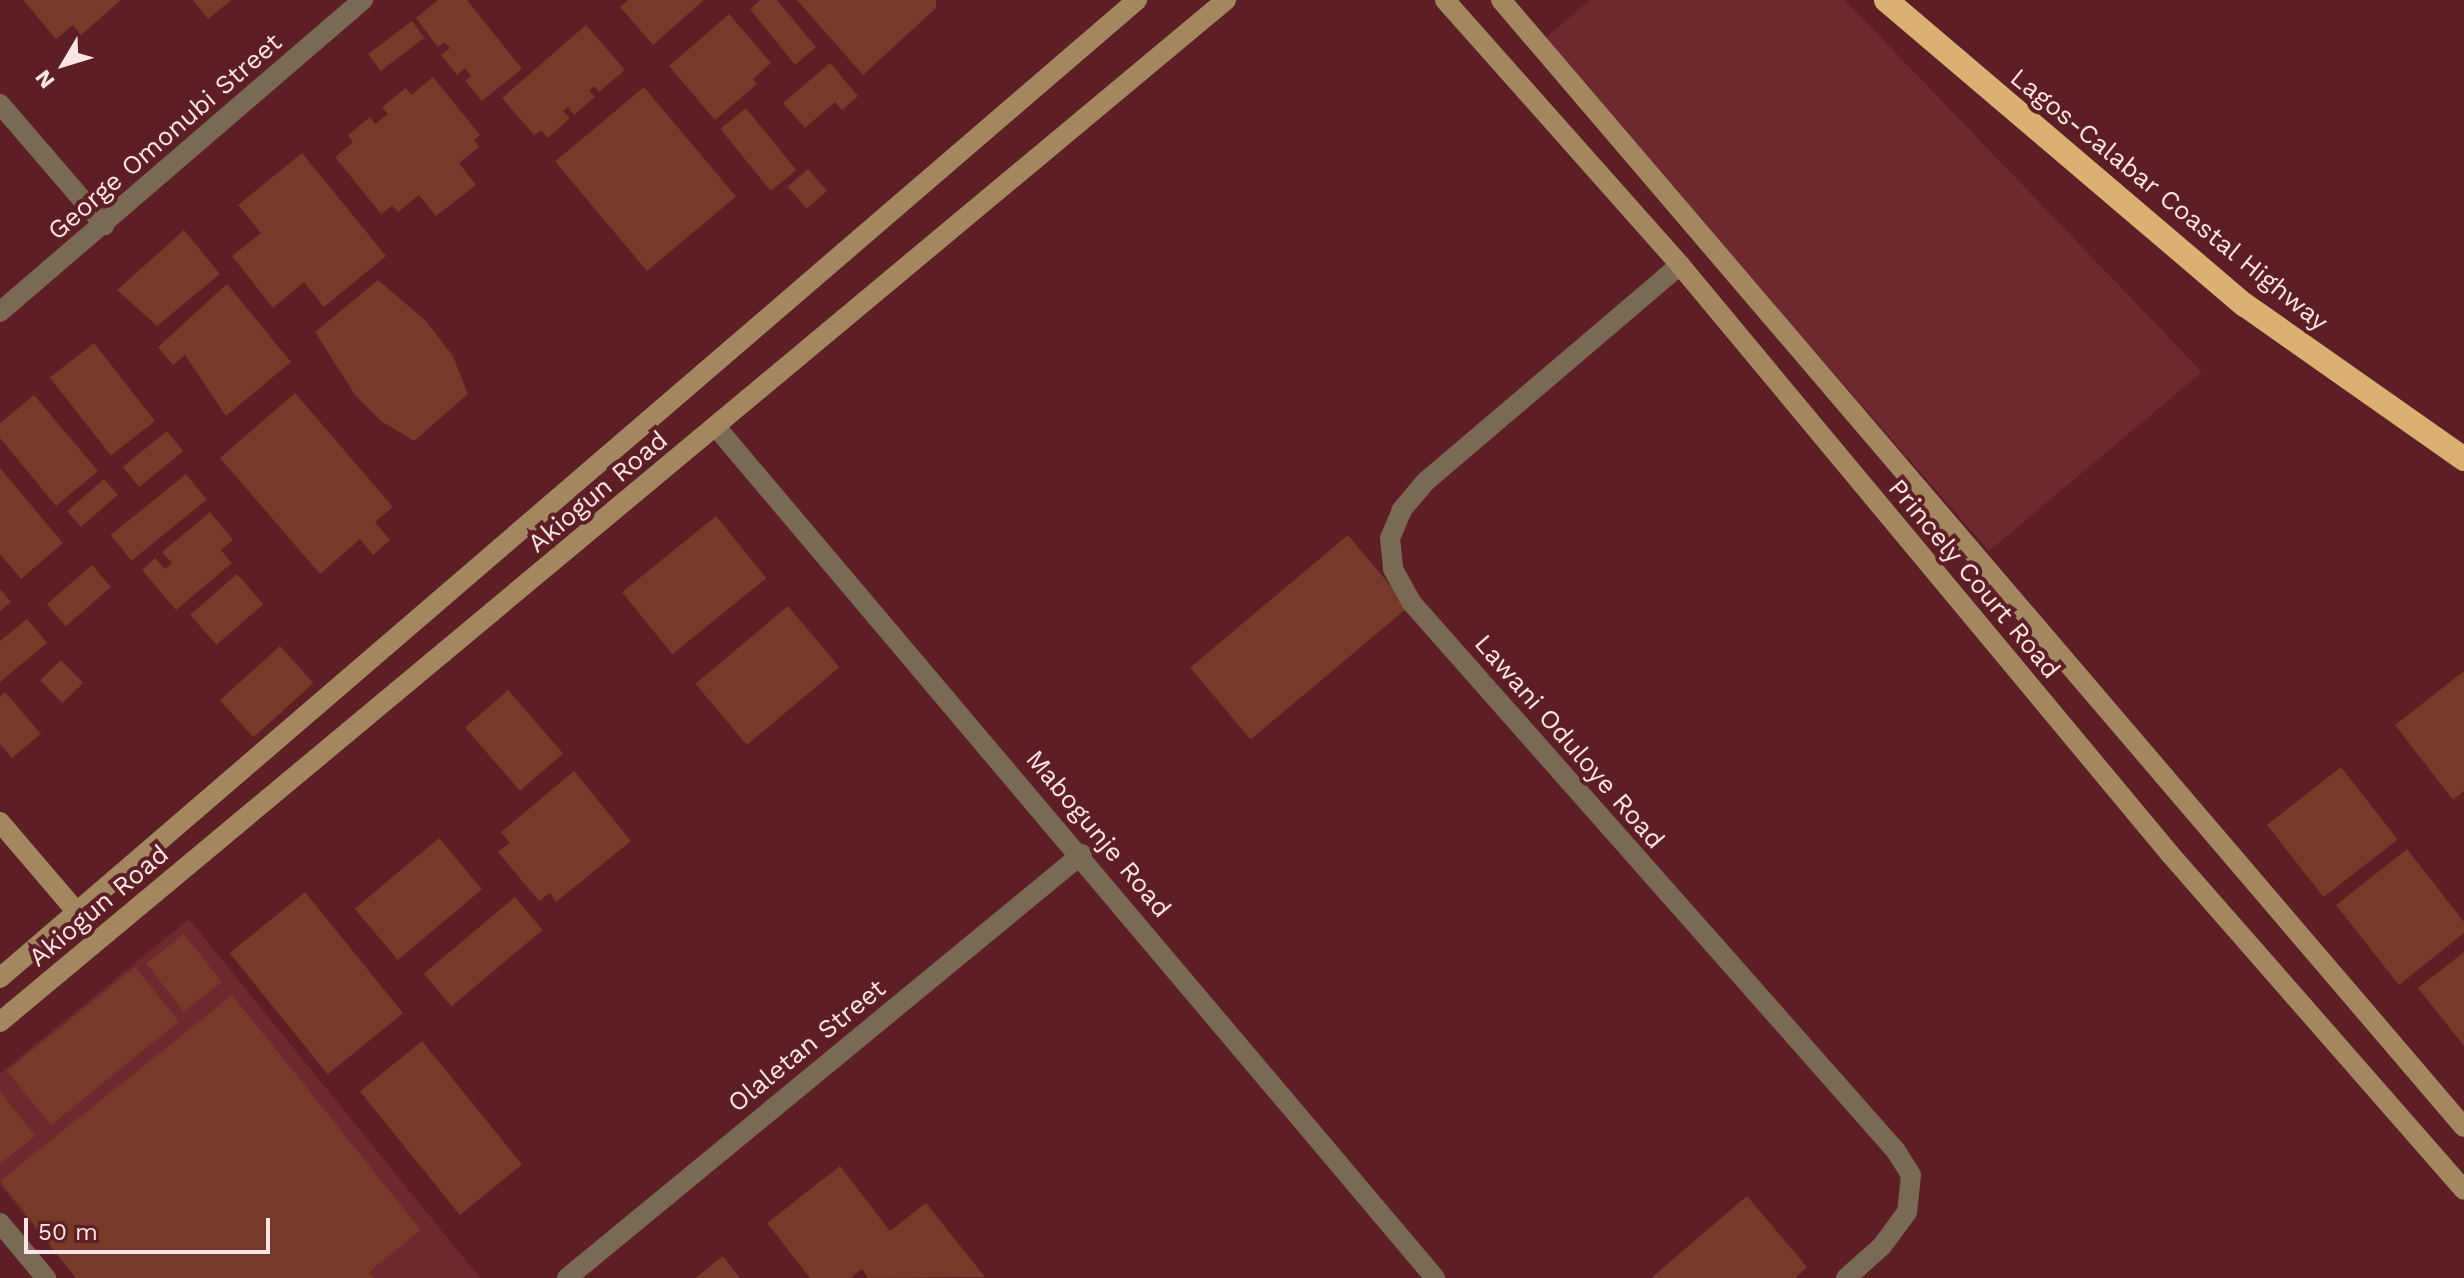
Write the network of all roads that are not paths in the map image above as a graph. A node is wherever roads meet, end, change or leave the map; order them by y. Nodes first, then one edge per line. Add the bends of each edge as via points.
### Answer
1 (363, 0) edge
2 (1226, 0) edge
3 (1445, 0) edge
4 (1501, 0) edge
5 (1886, 0) edge
6 (1133, 1) edge
7 (0, 104) edge
8 (104, 225) junction
9 (1680, 265) junction
10 (0, 312) edge
11 (717, 428) junction
12 (2464, 459) edge
13 (0, 822) edge
14 (1082, 854) junction
15 (77, 912) junction
16 (0, 978) edge
17 (0, 1022) edge
18 (2464, 1127) edge
19 (2464, 1190) edge
20 (0, 1223) edge
21 (46, 1278) edge
22 (567, 1278) edge
23 (1435, 1278) edge
24 (1846, 1278) edge

1 - 8 street, George Omonubi Street
2 - 11 street, Akiogun Road
3 - 9 street, Princely Court Road
4 - 18 street
5 - 12 highway, Lagos-Calabar Coastal Highway via 2245,305
6 - 15 street
7 - 8 street
8 - 10 street, George Omonubi Street
9 - 19 street, Princely Court Road via 2170,854
9 - 24 street, Lawani Oduloye Road via 1426,481 1402,510 1390,538 1393,569 1411,602 1896,1151 1911,1175 1907,1212 1882,1246
11 - 14 street, Mabogunje Road
11 - 17 street, Akiogun Road
13 - 15 street
14 - 22 street, Olaletan Street
14 - 23 street, Mabogunje Road
15 - 16 street
20 - 21 street

